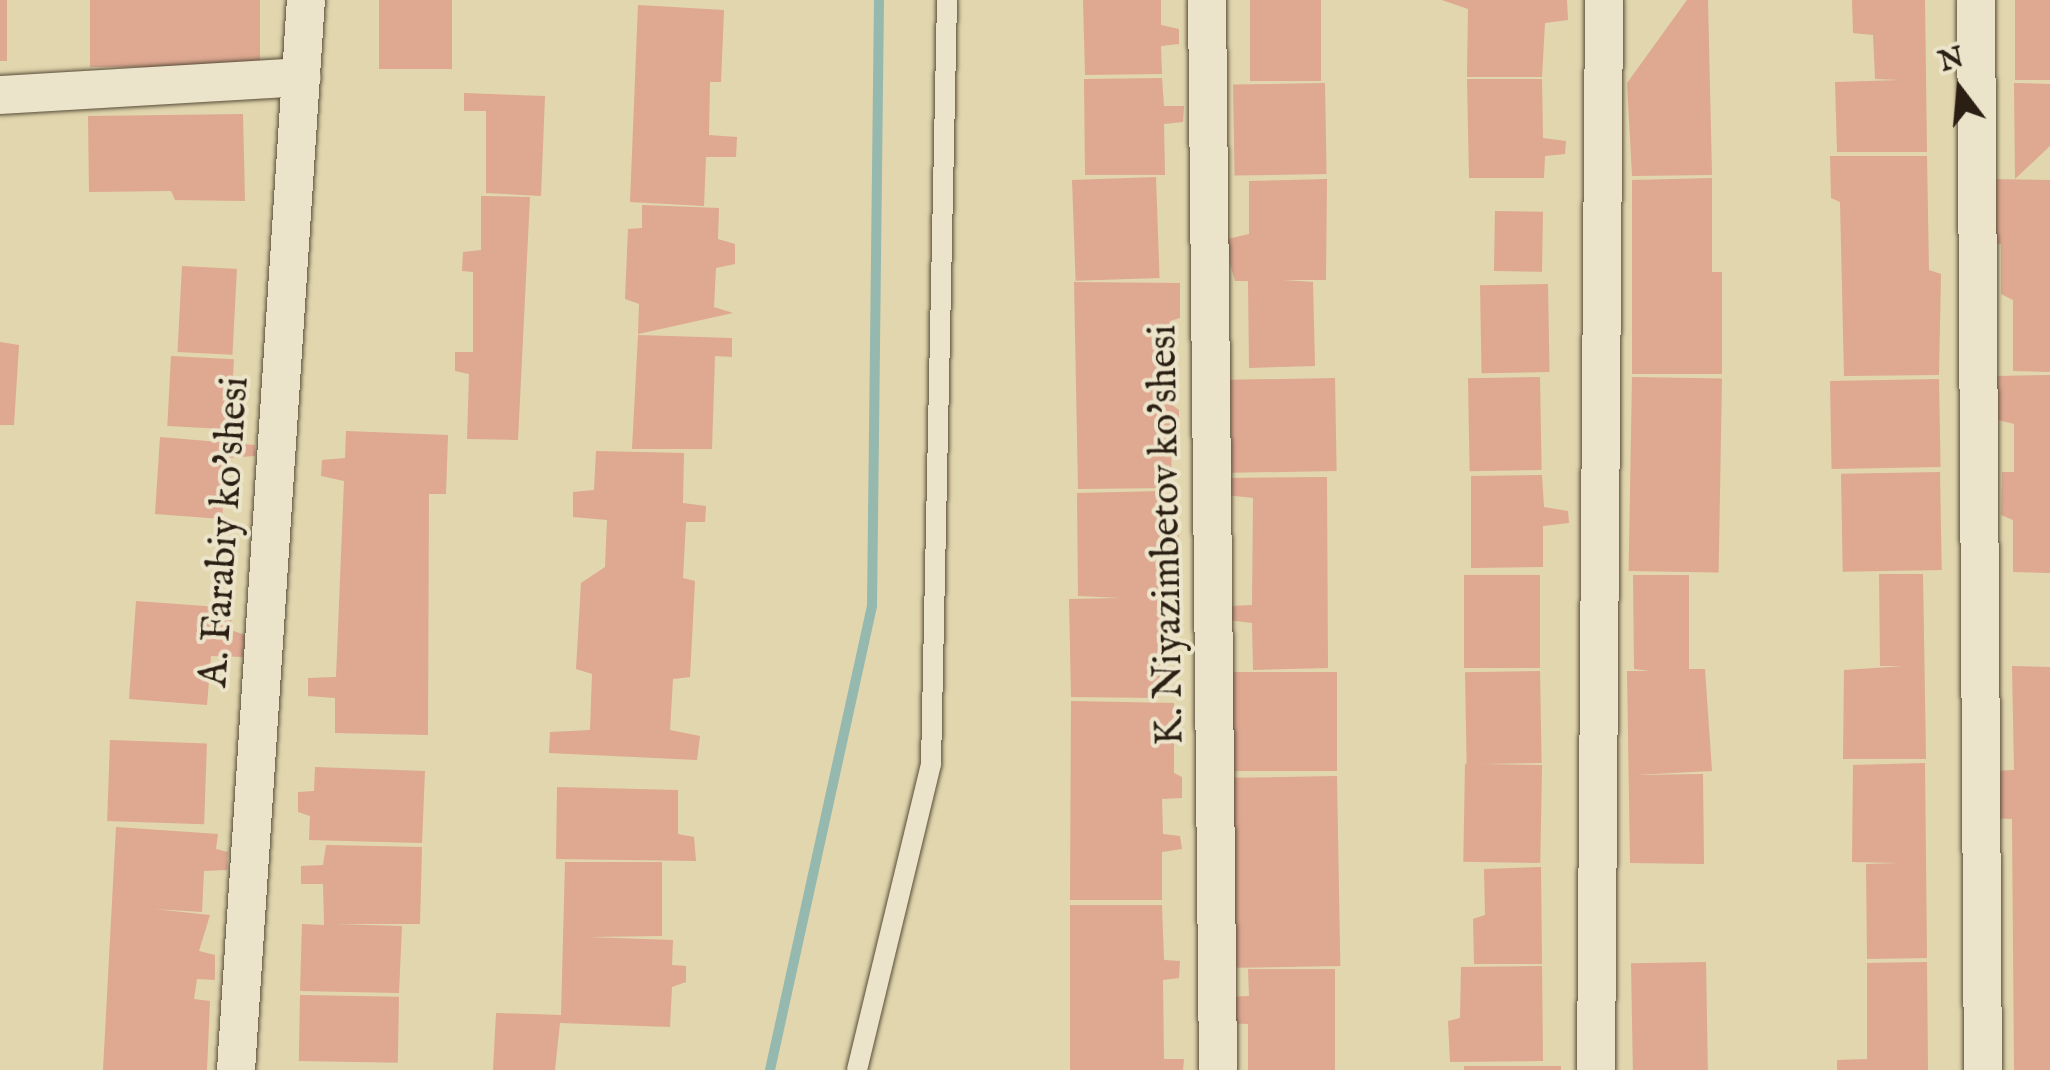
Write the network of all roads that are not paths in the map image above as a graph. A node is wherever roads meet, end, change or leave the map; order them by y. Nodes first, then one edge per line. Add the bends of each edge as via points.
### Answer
1 (306, 0) edge
2 (947, 0) edge
3 (1207, 0) edge
4 (1604, 0) edge
5 (1976, 0) edge
6 (301, 77) junction
7 (0, 95) edge
8 (236, 1070) edge
9 (857, 1070) edge
10 (1218, 1070) edge
11 (1596, 1070) edge
12 (1983, 1070) edge

1 - 6 street, A. Farabiy ko'shesi
2 - 9 lane via 931,764
3 - 10 street, K. Niyazimbetov ko'shesi
4 - 11 street
5 - 12 street
6 - 7 street
6 - 8 street, A. Farabiy ko'shesi

